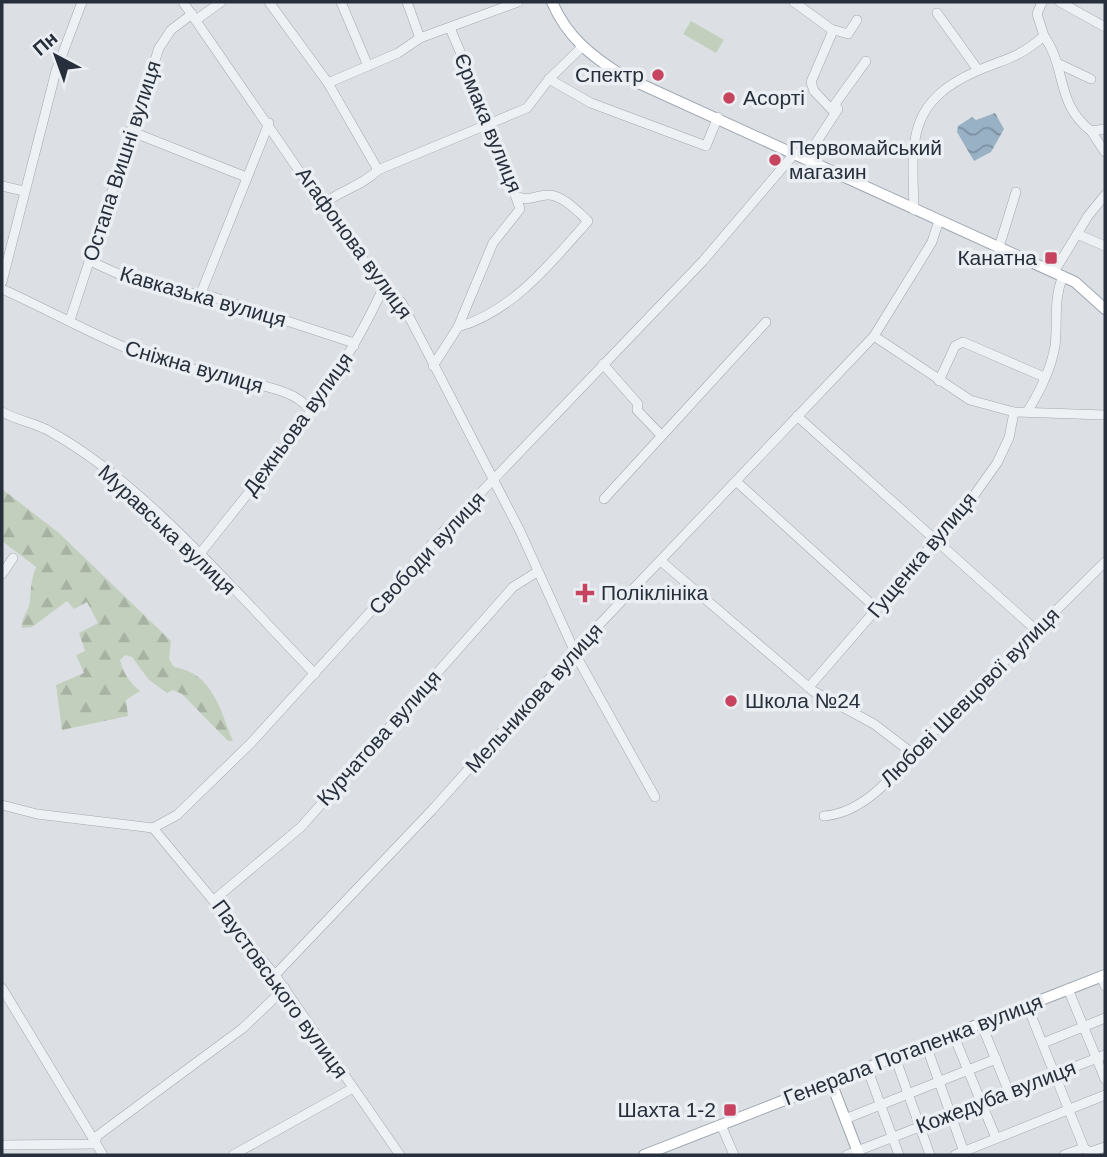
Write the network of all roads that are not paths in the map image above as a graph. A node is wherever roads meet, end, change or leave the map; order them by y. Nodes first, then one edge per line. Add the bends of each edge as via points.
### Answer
1 (82, 2) edge
2 (183, 2) edge
3 (221, 2) edge
4 (268, 2) edge
5 (341, 2) edge
6 (407, 2) edge
7 (518, 2) edge
8 (552, 2) edge
9 (794, 2) edge
10 (1042, 2) edge
11 (1060, 2) edge
12 (937, 13) dead end
13 (194, 17) junction
14 (857, 20) dead end
15 (1105, 27) edge
16 (450, 28) junction
17 (831, 29) junction
18 (1044, 36) junction
19 (420, 38) junction
20 (582, 47) junction
21 (866, 61) dead end
22 (1056, 62) junction
23 (368, 66) junction
24 (978, 71) junction
25 (549, 79) junction
26 (1091, 79) dead end
27 (328, 83) junction
28 (835, 113) junction
29 (718, 117) junction
30 (490, 122) junction
31 (269, 123) junction
32 (1105, 129) edge
33 (130, 131) junction
34 (1091, 131) junction
35 (1105, 152) edge
36 (800, 156) junction
37 (378, 170) junction
38 (246, 177) junction
39 (2, 186) edge
40 (24, 191) junction
41 (1016, 192) dead end
42 (1105, 195) edge
43 (517, 197) junction
44 (322, 205) junction
45 (914, 210) junction
46 (939, 220) junction
47 (1077, 234) junction
48 (1105, 246) edge
49 (999, 247) junction
50 (90, 261) junction
51 (1059, 274) junction
52 (2, 282) edge
53 (384, 286) junction
54 (2, 289) edge
55 (201, 293) junction
56 (1105, 309) edge
57 (70, 320) junction
58 (766, 322) dead end
59 (458, 327) junction
60 (874, 336) junction
61 (354, 346) junction
62 (603, 364) junction
63 (433, 366) junction
64 (1044, 377) junction
65 (939, 381) junction
66 (309, 409) junction
67 (2, 412) edge
68 (1014, 412) junction
69 (1027, 412) junction
70 (1105, 415) edge
71 (797, 416) junction
72 (661, 435) junction
73 (495, 480) junction
74 (737, 482) junction
75 (604, 499) dead end
76 (936, 540) junction
77 (199, 555) junction
78 (13, 558) dead end
79 (662, 562) junction
80 (1105, 562) edge
81 (537, 572) junction
82 (2, 574) edge
83 (877, 609) junction
84 (1036, 630) junction
85 (575, 650) junction
86 (315, 674) junction
87 (809, 687) junction
88 (912, 753) junction
89 (655, 797) dead end
90 (2, 805) edge
91 (824, 816) dead end
92 (153, 828) junction
93 (215, 899) junction
94 (275, 975) junction
95 (1104, 979) edge
96 (2, 988) edge
97 (285, 988) junction
98 (1068, 989) junction
99 (1027, 1005) junction
100 (1105, 1018) edge
101 (981, 1023) junction
102 (1084, 1026) junction
103 (953, 1034) junction
104 (1043, 1043) junction
105 (926, 1045) junction
106 (1105, 1055) edge
107 (895, 1057) junction
108 (996, 1059) junction
109 (1095, 1059) junction
110 (867, 1068) junction
111 (968, 1071) junction
112 (1054, 1075) junction
113 (1105, 1079) edge
114 (940, 1080) junction
115 (831, 1082) junction
116 (353, 1088) junction
117 (1009, 1092) junction
118 (908, 1093) junction
119 (1105, 1095) edge
120 (981, 1102) junction
121 (881, 1105) junction
122 (1069, 1110) junction
123 (952, 1114) junction
124 (845, 1119) junction
125 (721, 1125) junction
126 (920, 1126) junction
127 (892, 1138) junction
128 (996, 1138) junction
129 (95, 1144) junction
130 (2, 1146) edge
131 (1105, 1147) edge
132 (1088, 1152) edge
133 (855, 1154) edge
134 (960, 1154) edge
135 (103, 1155) edge
136 (233, 1155) edge
137 (400, 1155) edge
138 (644, 1155) edge
139 (734, 1155) edge
140 (899, 1155) edge
141 (930, 1155) edge
142 (1064, 1155) edge

1 - 40 street via 55,71
2 - 13 street, Агафонова вулиця
3 - 13 street, Остапа Вишні вулиця
4 - 27 street
5 - 23 street
6 - 19 street
7 - 16 street
8 - 20 main road via 569,34
9 - 17 street
10 - 18 street via 1037,14
11 - 15 street
12 - 24 street
13 - 31 street, Агафонова вулиця
13 - 33 street, Остапа Вишні вулиця via 172,30 159,48
14 - 17 street via 848,34
16 - 19 street
16 - 30 street, Єрмака вулиця
17 - 28 street via 811,82
18 - 22 street
18 - 24 street via 1023,54
19 - 23 street
20 - 25 street
20 - 29 main road via 623,76
21 - 28 street, Свободи вулиця via 835,104
22 - 26 street
22 - 34 street via 1070,110
23 - 27 street
24 - 45 street via 940,91 915,127
25 - 29 street via 591,103 706,146
25 - 30 street via 527,108
27 - 37 street
28 - 36 street, Свободи вулиця
29 - 36 main road
30 - 37 street
30 - 43 street, Єрмака вулиця
31 - 38 street
31 - 44 street, Агафонова вулиця
32 - 34 street
33 - 38 street
33 - 50 street, Остапа Вишні вулиця
34 - 35 street
36 - 45 main road
36 - 62 street, Свободи вулиця
37 - 44 street via 362,185 334,195
38 - 55 street
39 - 40 street
40 - 52 street
41 - 49 street
42 - 47 street
43 - 59 street, Єрмака вулиця via 518,215 493,243
43 - 59 street via 528,201 556,197 588,221 525,288 476,322
44 - 53 street, Агафонова вулиця
45 - 46 main road
46 - 49 main road
46 - 60 street, Мельникова вулиця via 932,243
47 - 48 street
47 - 51 street
49 - 51 main road
50 - 55 street, Кавказька вулиця via 133,281
50 - 57 street, Остапа Вишні вулиця
51 - 56 main road via 1089,291
51 - 64 street via 1054,350
53 - 61 street, Дежньова вулиця
53 - 63 street, Агафонова вулиця via 402,303
54 - 57 street, Сніжна вулиця
55 - 61 street, Кавказька вулиця
57 - 66 street, Сніжна вулиця via 104,340 149,357 286,393
58 - 72 street
59 - 63 street, Єрмака вулиця
60 - 65 street
60 - 71 street, Мельникова вулиця
61 - 66 street, Дежньова вулиця
62 - 72 street
62 - 73 street, Свободи вулиця
63 - 73 street, Агафонова вулиця
64 - 65 street via 964,342 955,346
64 - 69 street
65 - 68 street via 970,400
66 - 77 street, Дежньова вулиця
67 - 77 street, Муравська вулиця via 49,430 74,446
68 - 69 street
68 - 76 street, Гущенка вулиця via 998,463
69 - 70 street
71 - 74 street, Мельникова вулиця
71 - 76 street
72 - 75 street
73 - 81 street, Агафонова вулиця
73 - 86 street, Свободи вулиця
74 - 79 street, Мельникова вулиця
74 - 83 street
76 - 83 street, Гущенка вулиця
76 - 84 street
77 - 86 street, Муравська вулиця
78 - 82 street
79 - 85 street, Мельникова вулиця
79 - 87 street
80 - 84 street, Любові Шевцової вулиця
81 - 85 street, Агафонова вулиця
81 - 93 street, Курчатова вулиця via 513,587 301,827
83 - 87 street, Гущенка вулиця
84 - 88 street, Любові Шевцової вулиця
85 - 89 street, Агафонова вулиця
85 - 94 street, Мельникова вулиця
86 - 92 street, Свободи вулиця via 177,815
87 - 88 street via 874,724
88 - 91 street, Любові Шевцової вулиця via 895,775 862,803 839,815
90 - 92 street via 37,814
92 - 93 street, Паустовського вулиця
93 - 94 street, Паустовського вулиця
94 - 97 street, Паустовського вулиця
95 - 98 main road, Генерала Потапенка вулиця
96 - 129 street
97 - 116 street, Паустовського вулиця
97 - 129 street via 243,1028 97,1136
98 - 99 main road, Генерала Потапенка вулиця
98 - 102 street
99 - 101 main road, Генерала Потапенка вулиця
99 - 104 street
100 - 102 street, Кожедуба вулиця
101 - 103 main road, Генерала Потапенка вулиця
101 - 108 street
102 - 104 street, Кожедуба вулиця
102 - 109 street
103 - 105 main road, Генерала Потапенка вулиця
103 - 111 street
104 - 112 street
105 - 107 main road, Генерала Потапенка вулиця
105 - 114 street
106 - 109 street, Кожедуба вулиця
107 - 110 main road, Генерала Потапенка вулиця
107 - 118 street
108 - 111 street, Кожедуба вулиця
108 - 117 street
109 - 112 street, Кожедуба вулиця
109 - 113 street
110 - 115 main road, Генерала Потапенка вулиця
110 - 121 street
111 - 114 street, Кожедуба вулиця
111 - 120 street
112 - 117 street, Кожедуба вулиця
112 - 122 street
114 - 118 street, Кожедуба вулиця
114 - 123 street
115 - 124 main road
115 - 125 main road, Генерала Потапенка вулиця
116 - 136 street
116 - 137 street, Паустовського вулиця
117 - 120 street, Кожедуба вулиця
118 - 121 street, Кожедуба вулиця
118 - 126 street
119 - 122 street, Кожедуба вулиця
120 - 123 street, Кожедуба вулиця
120 - 128 street
121 - 124 street, Кожедуба вулиця
121 - 127 street
122 - 128 street, Кожедуба вулиця
122 - 132 street
123 - 126 street, Кожедуба вулиця
123 - 134 street
124 - 133 main road
125 - 138 main road, Генерала Потапенка вулиця
125 - 139 street
126 - 127 street, Кожедуба вулиця
126 - 141 street
127 - 133 street, Кожедуба вулиця
127 - 140 street
128 - 134 street, Кожедуба вулиця
129 - 130 street
129 - 135 street
131 - 132 street
132 - 142 street

